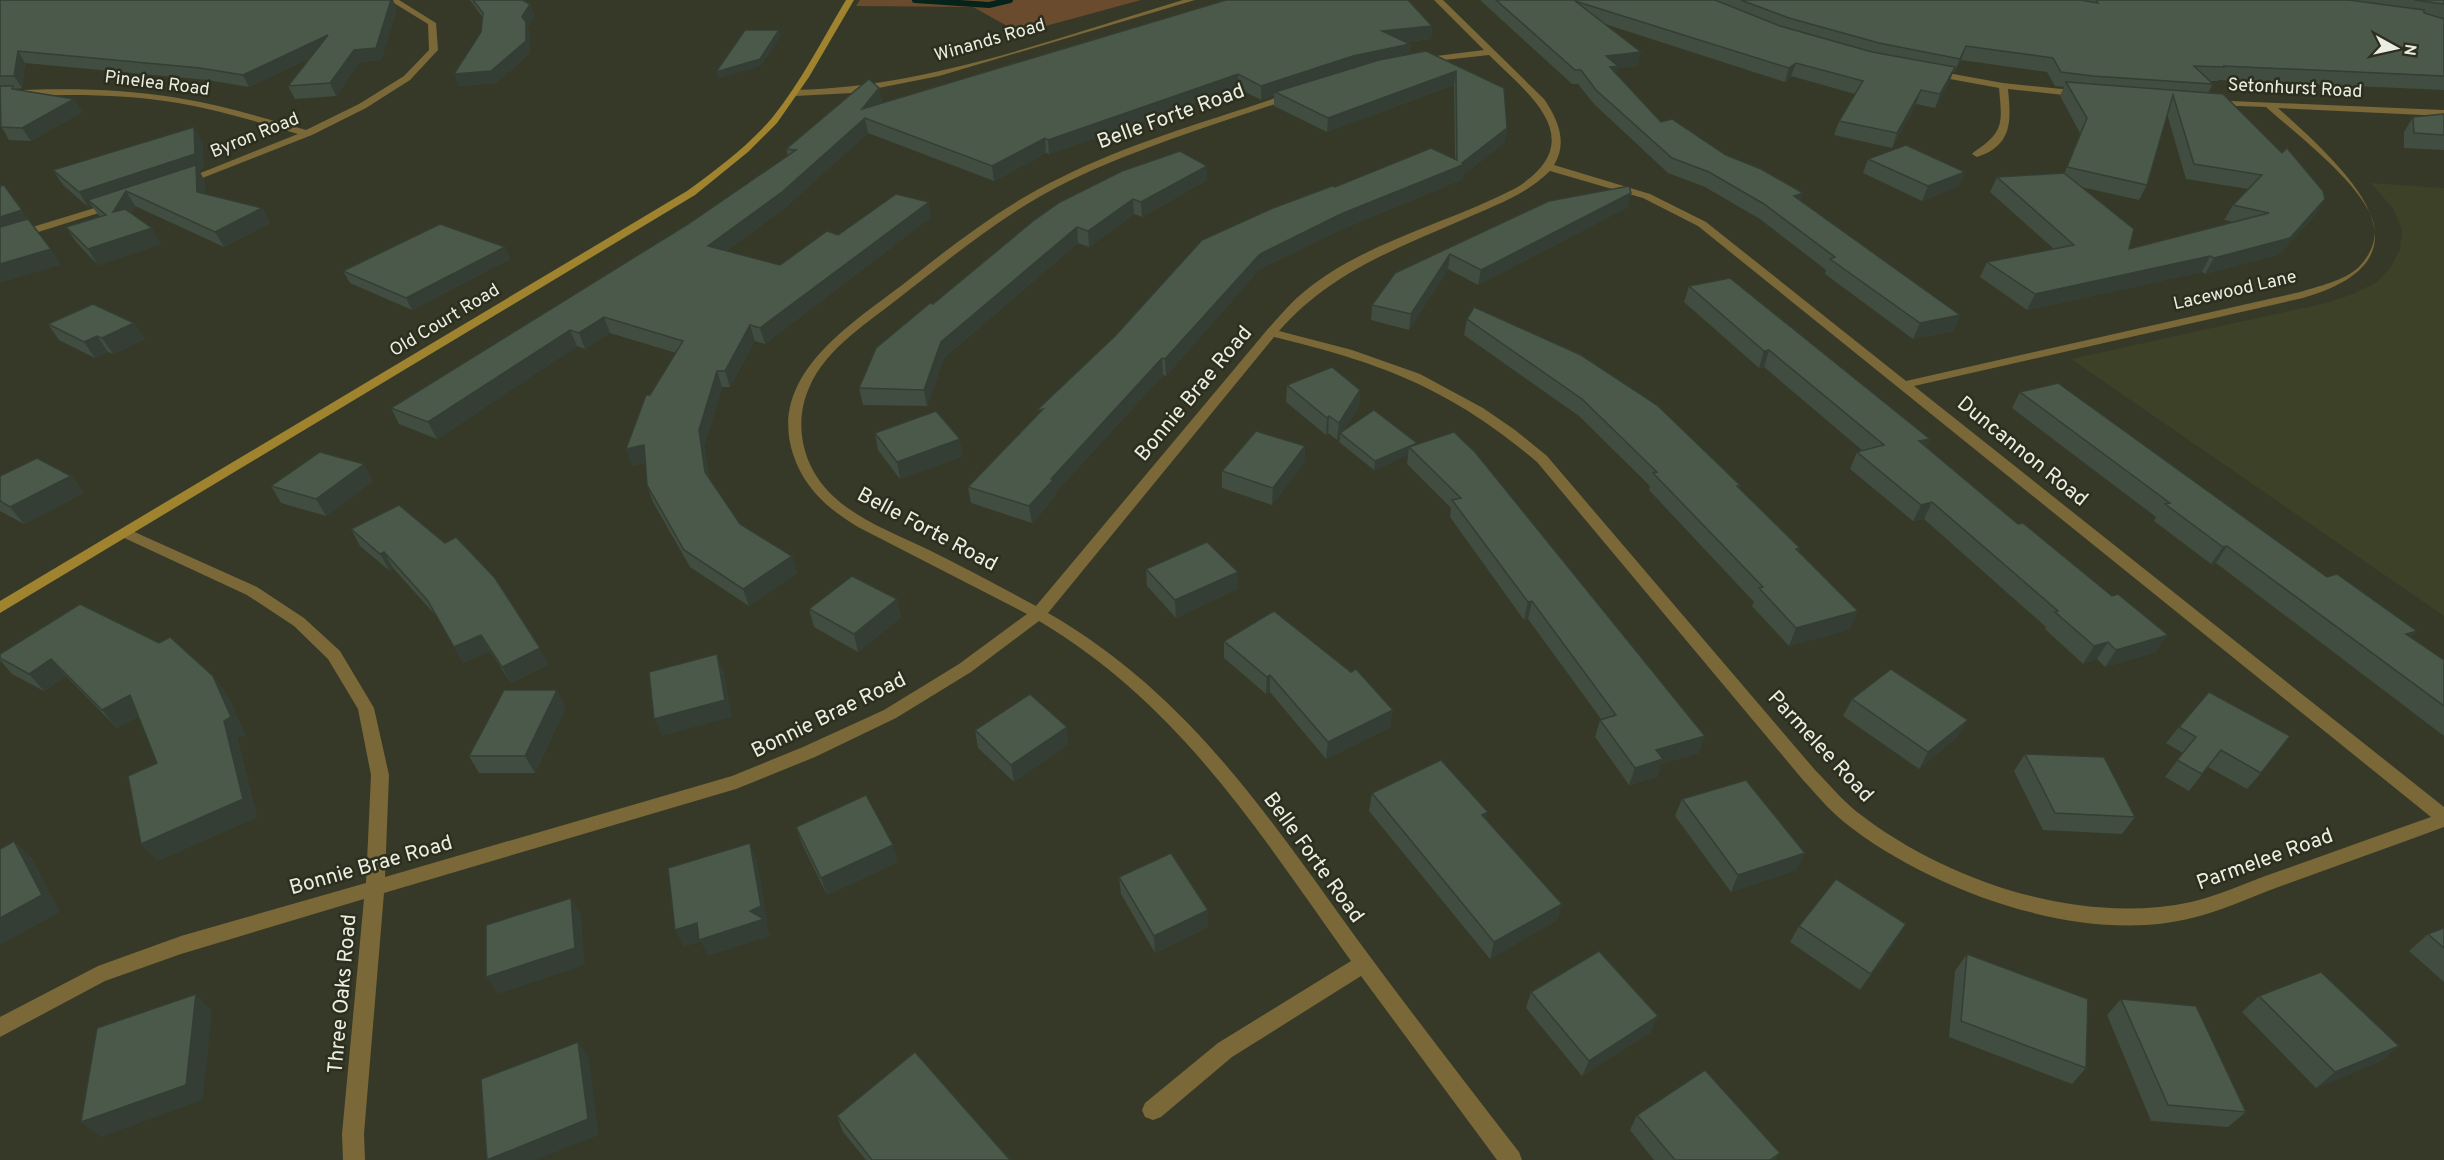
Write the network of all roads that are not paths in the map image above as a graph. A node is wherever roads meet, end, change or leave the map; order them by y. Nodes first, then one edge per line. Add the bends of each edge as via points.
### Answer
1 (393, 0) edge
2 (1191, 0) edge
3 (1438, 0) edge
4 (850, 1) edge
5 (1491, 52) junction
6 (1407, 63) edge
7 (1923, 72) edge
8 (2003, 86) junction
9 (1308, 90) edge
10 (795, 93) junction
11 (0, 94) edge
12 (2093, 95) edge
13 (2198, 101) edge
14 (2269, 105) junction
15 (2444, 113) edge
16 (306, 134) junction
17 (1977, 154) dead end
18 (1548, 167) junction
19 (168, 187) edge
20 (123, 202) edge
21 (0, 241) edge
22 (1271, 333) junction
23 (1903, 385) junction
24 (125, 533) junction
25 (0, 608) edge
26 (1039, 613) junction
27 (2444, 818) edge
28 (375, 886) junction
29 (1364, 964) junction
30 (0, 1028) edge
31 (1153, 1110) dead end
32 (354, 1160) edge
33 (1510, 1160) edge

1 - 16 street, Byron Road via 413,7 428,19 436,32 434,50 418,71 393,90
2 - 10 street, Winands Road via 899,82 845,92
3 - 5 street
4 - 10 main road, Old Court Road
5 - 6 street
5 - 18 street via 1541,100 1553,118 1555,151
7 - 8 street
8 - 12 street
8 - 17 street via 2006,129 1998,141
9 - 26 street, Belle Forte Road via 1118,157 1021,202 976,232 848,333 802,388 795,415 795,444 807,475 830,501 864,523
10 - 24 main road, Old Court Road via 774,122 741,154 663,212
11 - 16 street, Pinelea Road via 155,98 224,110
13 - 14 street, Setonhurst Road
14 - 15 street, Setonhurst Road
14 - 23 street, Lacewood Lane via 2371,203 2379,223 2379,241 2374,256 2361,271 2302,295
16 - 19 street, Byron Road
18 - 22 street, Bonnie Brae Road via 1498,200 1343,270 1307,295
18 - 23 street, Duncannon Road via 1632,189 1680,210
20 - 21 street
22 - 26 street, Bonnie Brae Road
22 - 27 street, Parmelee Road via 1336,348 1411,374 1480,409 1511,431 1542,459 1809,775 1850,816 1885,840 1979,887 2036,907 2087,916 2144,917 2192,910
23 - 27 street, Duncannon Road
24 - 25 main road, Old Court Road
24 - 28 street, Three Oaks Road via 252,591 299,622 334,655 366,708 380,775
26 - 28 street, Bonnie Brae Road via 965,668 900,708 810,752 736,782
26 - 29 street, Belle Forte Road via 1131,677 1183,727 1232,781
28 - 30 street, Bonnie Brae Road via 181,945 98,975
28 - 32 street, Three Oaks Road
29 - 31 street via 1226,1050
29 - 33 street, Belle Forte Road

